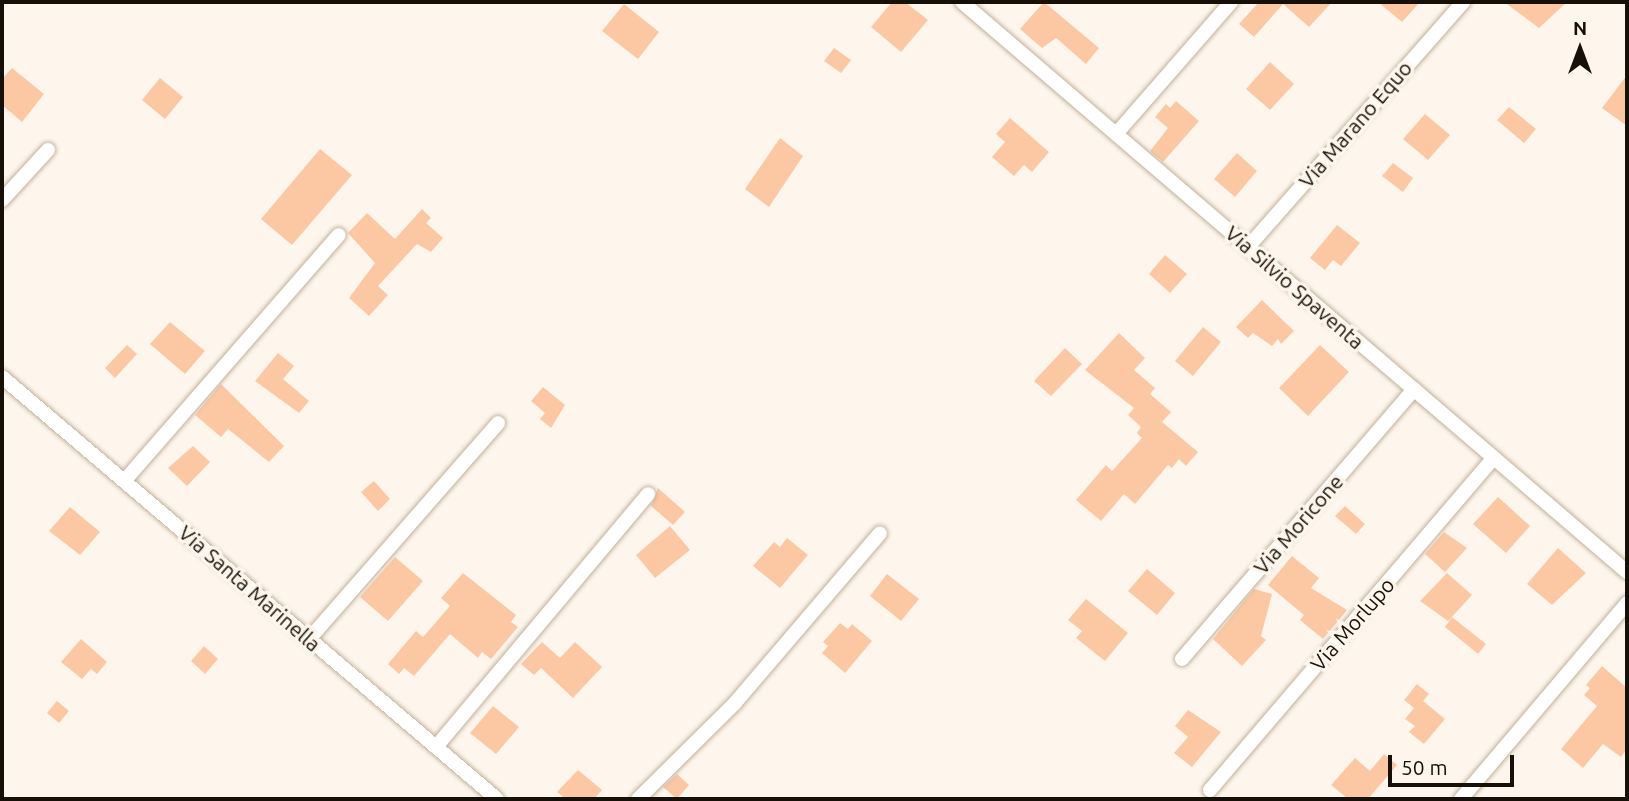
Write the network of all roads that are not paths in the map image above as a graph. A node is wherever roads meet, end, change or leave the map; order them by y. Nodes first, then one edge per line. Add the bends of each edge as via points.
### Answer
1 (962, 2) edge
2 (1231, 2) edge
3 (1463, 2) edge
4 (1116, 134) junction
5 (48, 150) dead end
6 (2, 200) edge
7 (339, 235) dead end
8 (1248, 247) junction
9 (2, 377) edge
10 (1414, 389) junction
11 (498, 423) dead end
12 (1494, 458) junction
13 (125, 480) junction
14 (648, 494) dead end
15 (880, 533) dead end
16 (1627, 572) edge
17 (1627, 603) edge
18 (309, 639) junction
19 (1182, 659) dead end
20 (436, 747) junction
21 (1210, 790) dead end
22 (498, 799) edge
23 (638, 799) edge
24 (1461, 799) edge

1 - 4 street, Via Silvio Spaventa
2 - 4 street
3 - 8 street, Via Marano Equo
4 - 8 street, Via Silvio Spaventa
5 - 6 street
7 - 13 street
8 - 10 street, Via Silvio Spaventa
9 - 13 street, Via Santa Marinella
10 - 12 street, Via Silvio Spaventa
10 - 19 street, Via Moricone
11 - 18 street
12 - 16 street, Via Silvio Spaventa
12 - 21 street, Via Morlupo
13 - 18 street, Via Santa Marinella
14 - 20 street
15 - 23 street via 735,703
17 - 24 street
18 - 20 street, Via Santa Marinella
20 - 22 street, Via Santa Marinella

